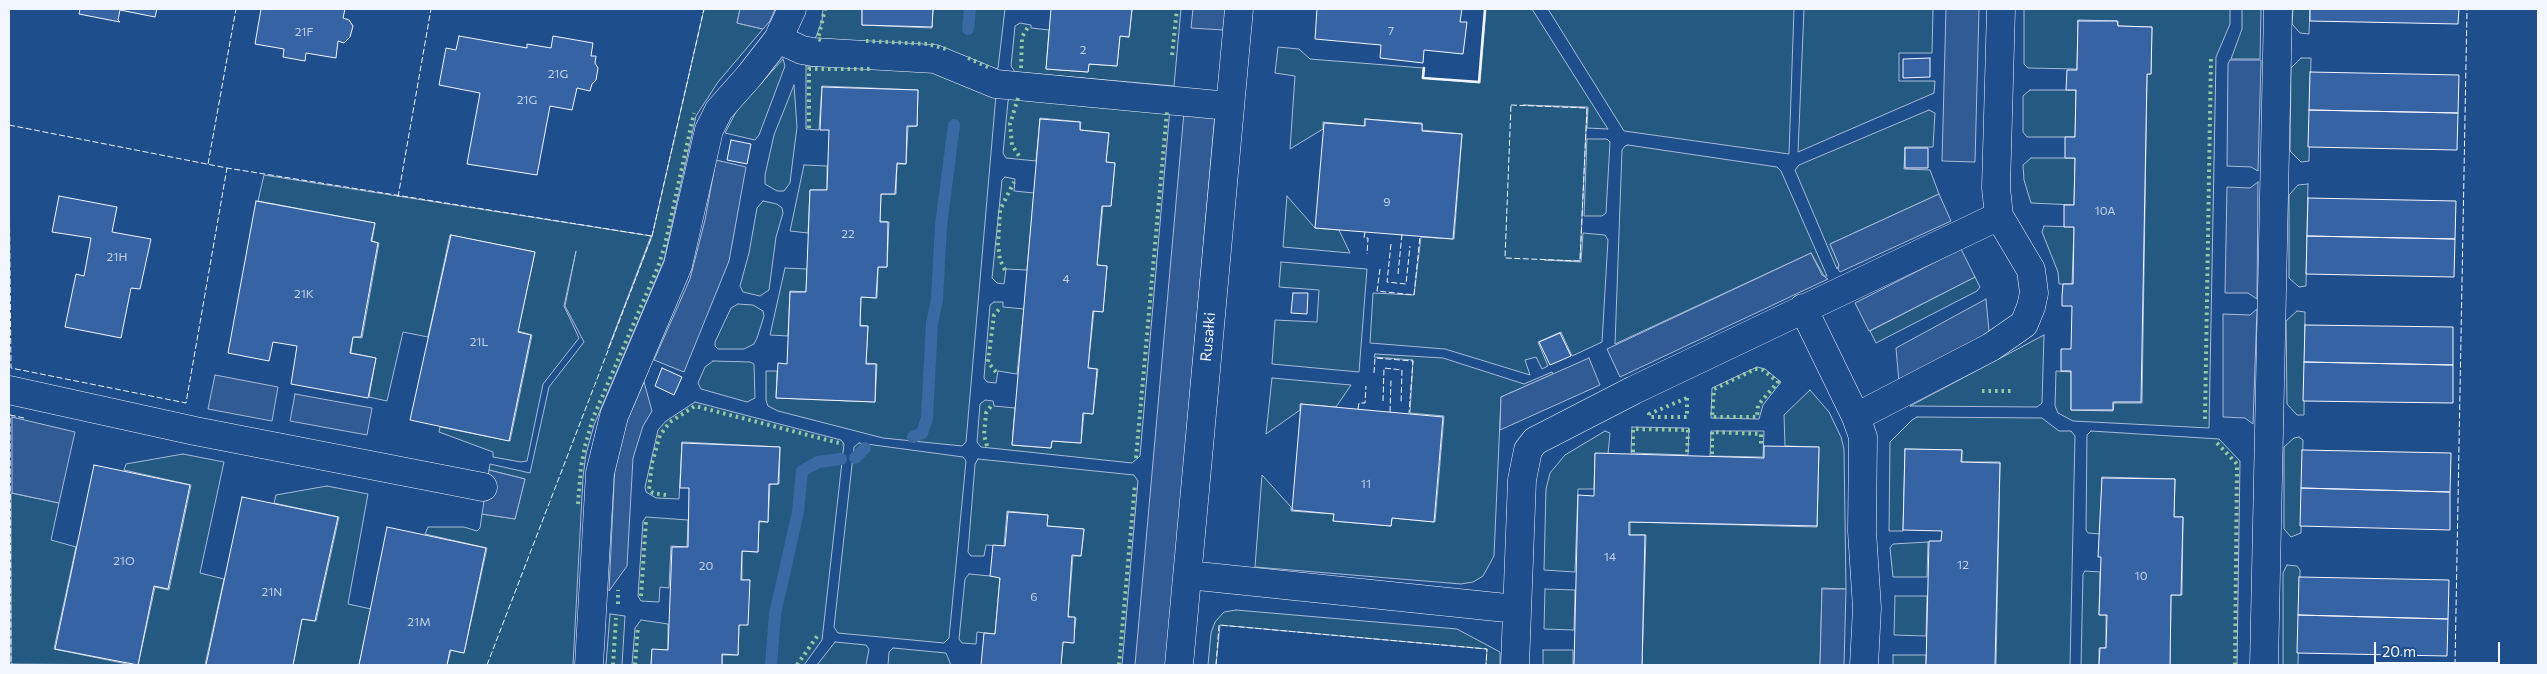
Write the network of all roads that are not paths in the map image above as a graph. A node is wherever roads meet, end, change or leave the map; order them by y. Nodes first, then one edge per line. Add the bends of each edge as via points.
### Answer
1 (792, 9) edge
2 (1239, 9) edge
3 (2001, 9) edge
4 (2278, 9) edge
5 (778, 39) junction
6 (1229, 106) junction
7 (1998, 216) junction
8 (1803, 308) junction
9 (9, 390) edge
10 (1856, 417) junction
11 (483, 487) dead end
12 (1188, 575) junction
13 (1516, 609) junction
14 (589, 665) edge
15 (1179, 665) edge
16 (1515, 665) edge
17 (1864, 665) edge
18 (2264, 665) edge

1 - 5 street
2 - 6 street, Rusałki
3 - 7 street
4 - 18 street
5 - 6 street via 813,52 935,59 996,84
5 - 14 street via 719,110 709,130 678,265 614,416 600,473
6 - 12 street, Rusałki
7 - 8 street
7 - 10 street via 2031,270 2034,293 2024,324 1991,347
8 - 10 street
8 - 13 street via 1535,441 1528,450 1522,480
9 - 11 street
10 - 17 street via 1863,437 1862,530 1867,608
12 - 13 street
12 - 15 street, Rusałki
13 - 16 street

